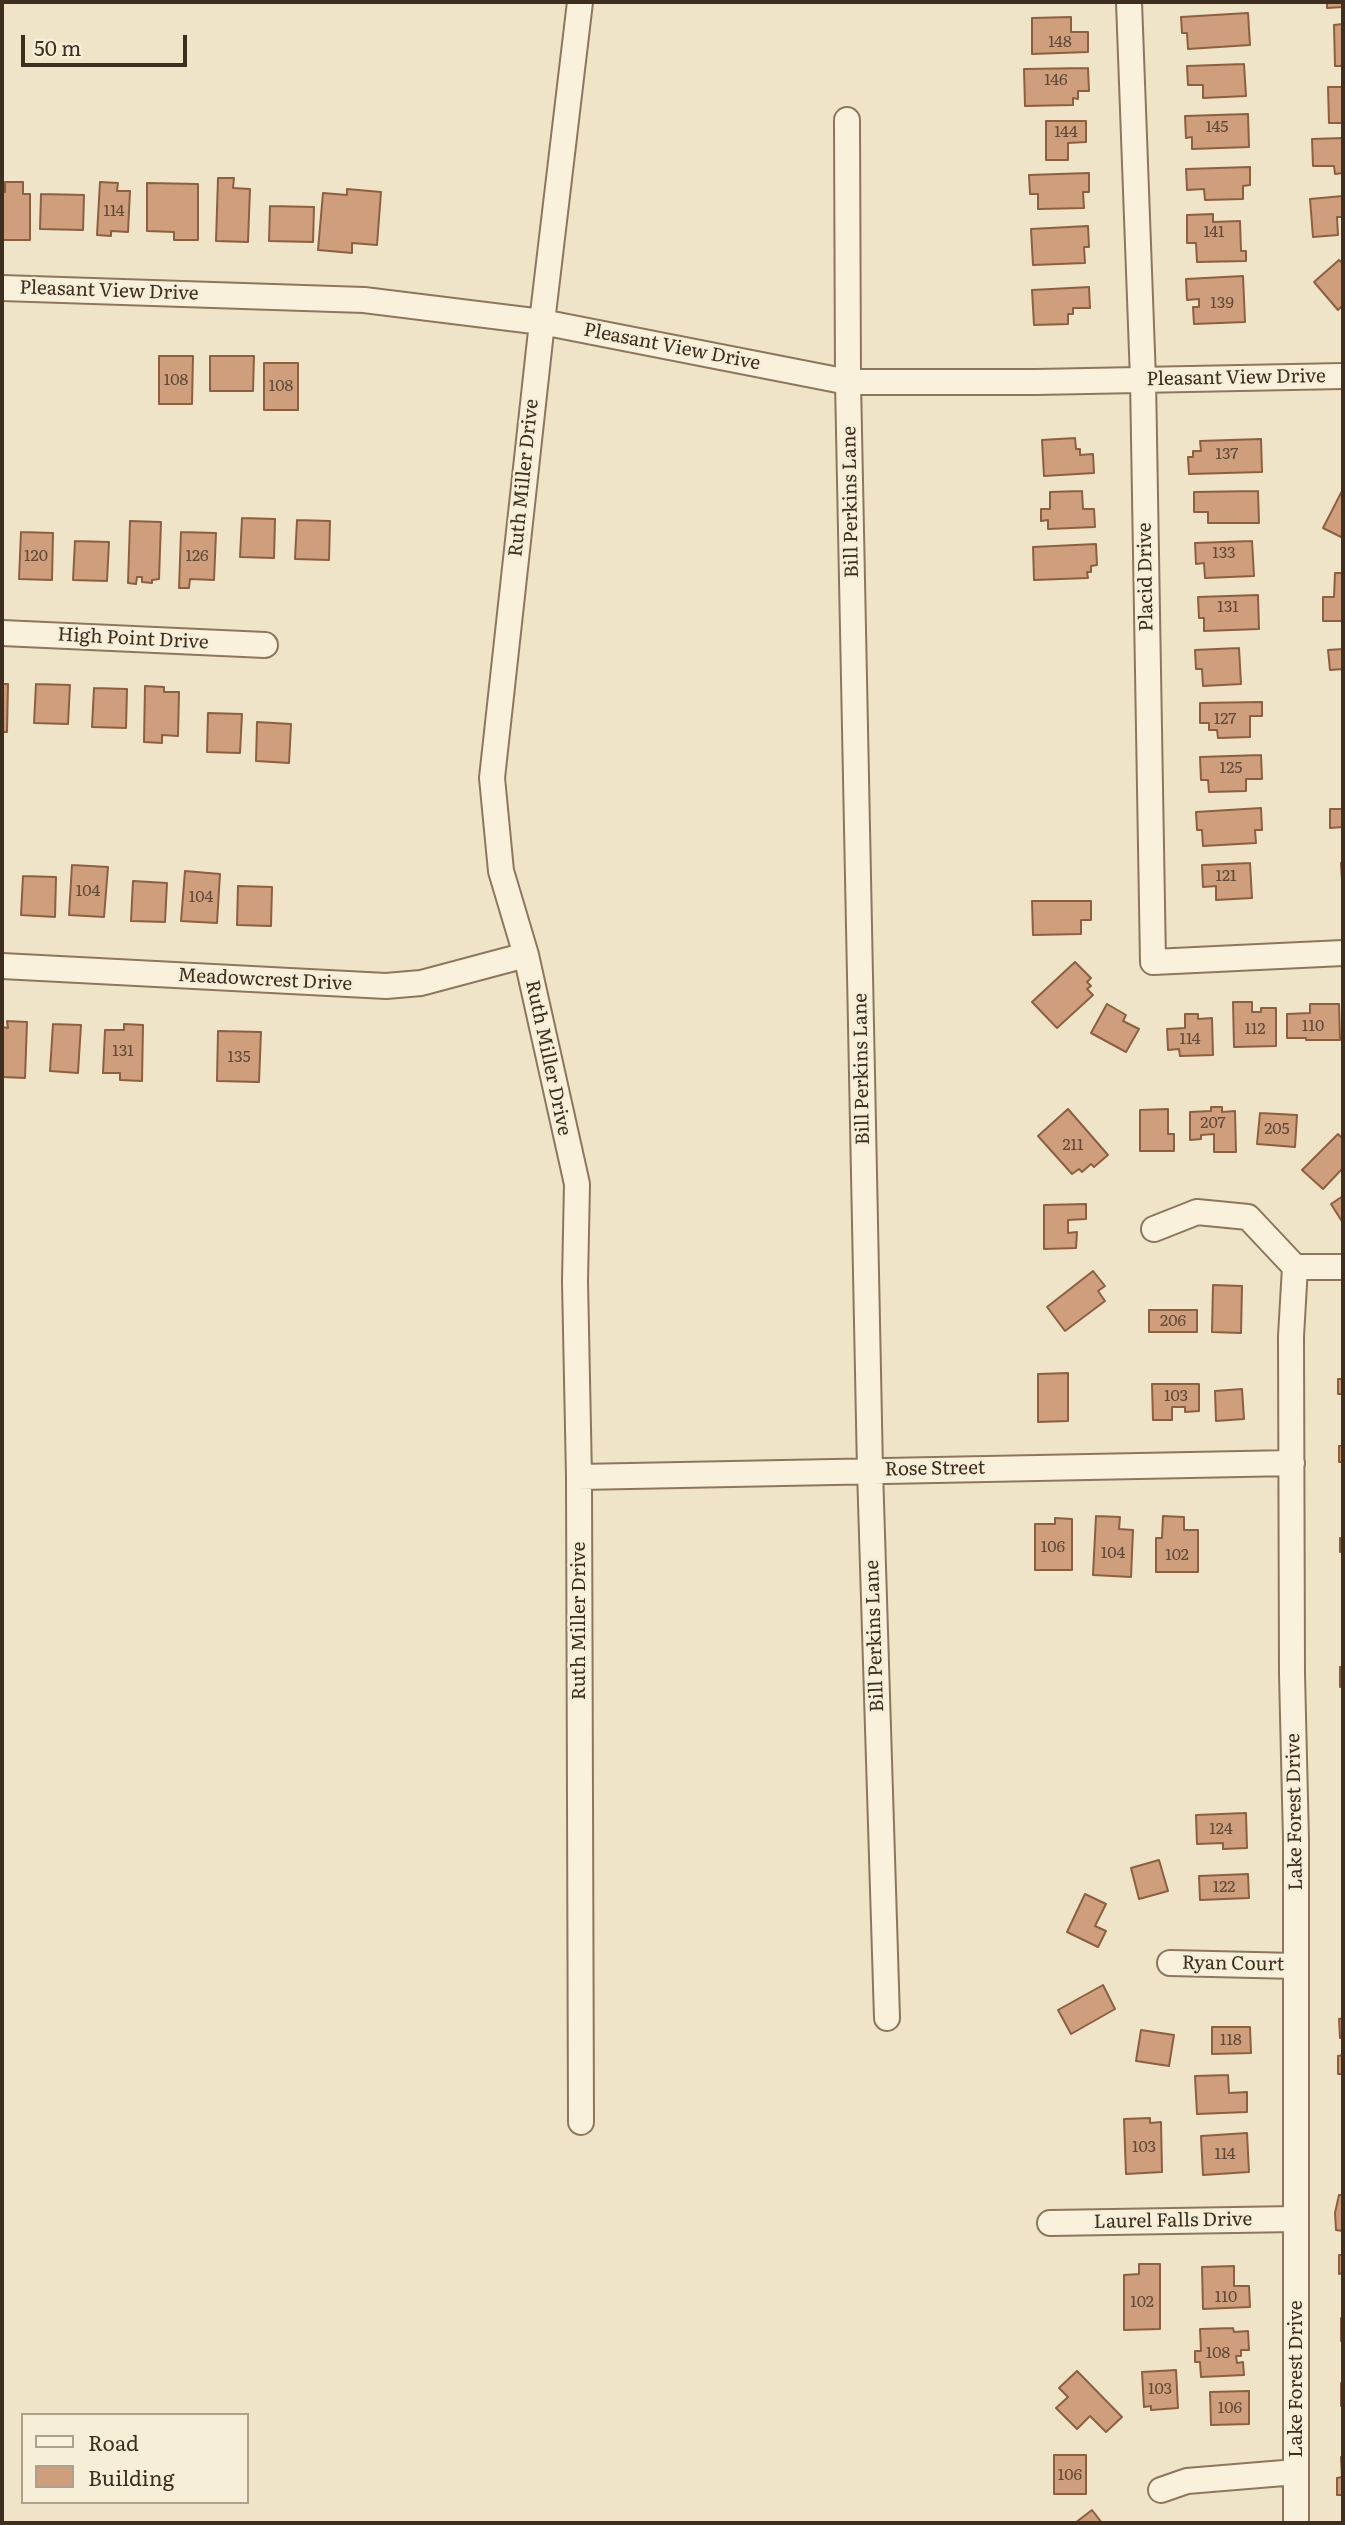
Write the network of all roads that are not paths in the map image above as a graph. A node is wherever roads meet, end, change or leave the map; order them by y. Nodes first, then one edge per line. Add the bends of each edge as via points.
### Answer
1 (580, 2) edge
2 (1129, 2) edge
3 (847, 120) dead end
4 (2, 288) edge
5 (542, 322) junction
6 (1343, 376) edge
7 (1143, 379) junction
8 (848, 382) junction
9 (2, 633) edge
10 (265, 645) dead end
11 (1343, 953) edge
12 (526, 955) junction
13 (2, 966) edge
14 (1153, 1228) dead end
15 (1295, 1267) junction
16 (1343, 1267) edge
17 (1292, 1463) junction
18 (870, 1470) junction
19 (579, 1477) junction
20 (1170, 1963) dead end
21 (1296, 1966) junction
22 (887, 2018) dead end
23 (581, 2122) dead end
24 (1296, 2219) junction
25 (1050, 2223) dead end
26 (1296, 2472) junction
27 (1161, 2490) dead end
28 (1296, 2523) edge

1 - 5 street, Ruth Miller Drive
2 - 7 street, Placid Drive
3 - 8 street, Bill Perkins Lane
4 - 5 street, Pleasant View Drive via 364,300
5 - 8 street, Pleasant View Drive
5 - 12 street, Ruth Miller Drive via 492,778 501,871
6 - 7 street, Pleasant View Drive
7 - 8 street, Pleasant View Drive
7 - 11 street, Placid Drive via 1153,962
8 - 18 street, Bill Perkins Lane
9 - 10 street, High Point Drive
12 - 13 street, Meadowcrest Drive via 421,983 386,986
12 - 19 street, Ruth Miller Drive via 577,1184
14 - 15 street via 1197,1212 1248,1217
15 - 16 street
15 - 17 street, Lake Forest Drive
17 - 18 street, Rose Street
17 - 21 street, Lake Forest Drive
18 - 19 street, Rose Street
18 - 22 street, Bill Perkins Lane
19 - 23 street, Ruth Miller Drive
20 - 21 street, Ryan Court
21 - 24 street, Lake Forest Drive
24 - 25 street, Laurel Falls Drive
24 - 26 street, Lake Forest Drive
26 - 27 street via 1188,2481
26 - 28 street, Lake Forest Drive

